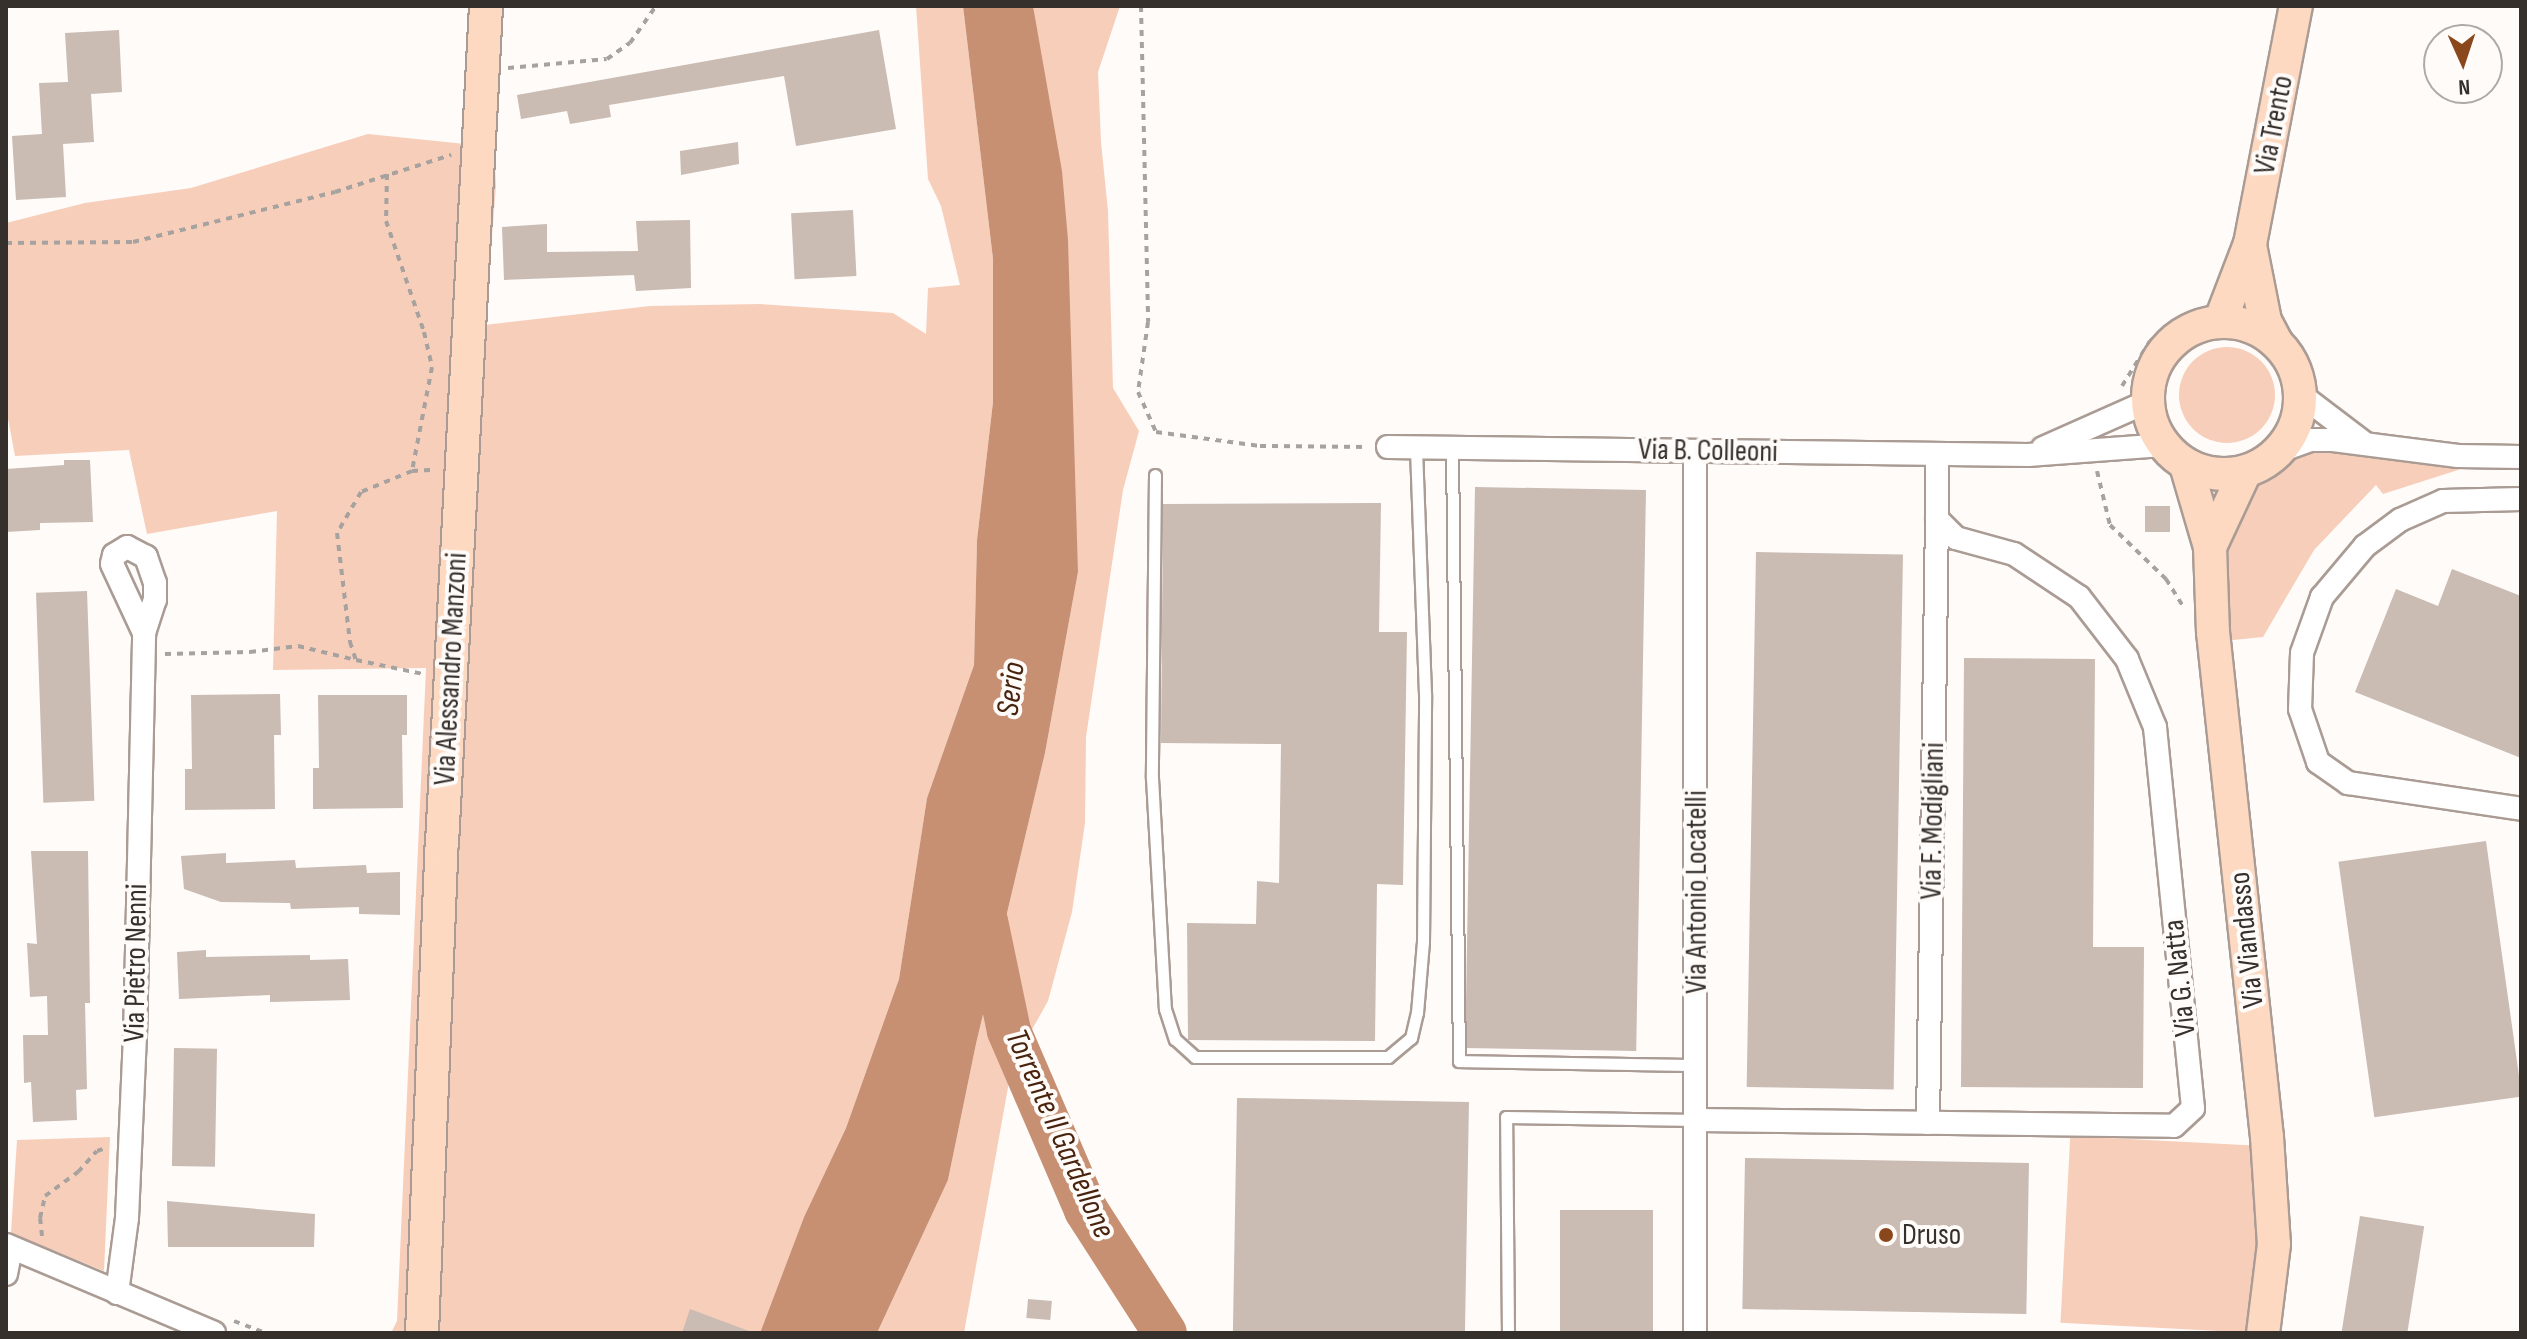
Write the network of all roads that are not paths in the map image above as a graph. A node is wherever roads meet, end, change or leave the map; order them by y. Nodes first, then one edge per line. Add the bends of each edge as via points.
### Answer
1 (486, 6) edge
2 (2296, 6) edge
3 (2250, 244) junction
4 (2208, 317) junction
5 (2276, 342) junction
6 (2133, 395) junction
7 (2301, 395) junction
8 (2368, 446) junction
9 (1388, 447) road end
10 (1416, 447) junction
11 (1452, 448) junction
12 (1695, 451) junction
13 (2280, 451) junction
14 (1937, 454) junction
15 (2028, 455) junction
16 (2174, 455) junction
17 (2521, 457) edge
18 (2245, 472) junction
19 (1155, 475) dead end
20 (2521, 499) edge
21 (1937, 519) junction
22 (2210, 547) junction
23 (144, 643) road end
24 (2521, 809) edge
25 (1698, 1065) junction
26 (1698, 1120) junction
27 (1928, 1123) junction
28 (9, 1246) edge
29 (6, 1274) edge
30 (117, 1293) junction
31 (220, 1325) edge
32 (422, 1333) edge
33 (1508, 1333) edge
34 (1695, 1333) edge
35 (2263, 1333) edge

1 - 32 street, Via Alessandro Manzoni
2 - 3 street, Via Trento
3 - 4 street, Via Trento
3 - 5 street, Via Trento via 2263,311
4 - 5 street via 2241,323
4 - 6 street via 2176,338
5 - 7 street via 2289,357
6 - 15 street, Via B. Colleoni
6 - 16 street
7 - 8 street
7 - 13 street via 2296,425
8 - 13 street via 2310,440
8 - 17 street
9 - 10 street, Via B. Colleoni
10 - 11 street, Via B. Colleoni
10 - 19 lane via 1425,694 1423,942 1411,1038 1388,1057 1195,1057 1175,1039 1165,1009 1152,778
11 - 12 street, Via B. Colleoni
11 - 25 lane via 1459,1061
12 - 14 street, Via B. Colleoni
12 - 25 street, Via Antonio Locatelli
13 - 18 street
14 - 15 street, Via B. Colleoni
14 - 21 street
15 - 16 street, Via B. Colleoni via 2092,450
16 - 18 street via 2205,473
16 - 22 street, Via Viandasso
18 - 22 street, Via Viandasso
20 - 24 street via 2443,501 2400,520 2365,546 2322,597 2302,653 2300,709 2318,762 2348,783
21 - 27 street, Via F. Modigliani
21 - 27 street, Via G. Natta via 1956,538 2014,554 2079,597 2127,659 2155,727 2193,1108 2174,1126
22 - 35 street, Via Viandasso via 2213,632 2267,1137 2274,1244
23 - 30 street, Via Pietro Nenni via 127,1218
25 - 26 street, Via Antonio Locatelli
26 - 27 street, Via G. Natta
26 - 33 lane via 1506,1117
26 - 34 street, Via Antonio Locatelli
28 - 29 street
28 - 30 street
30 - 31 street

